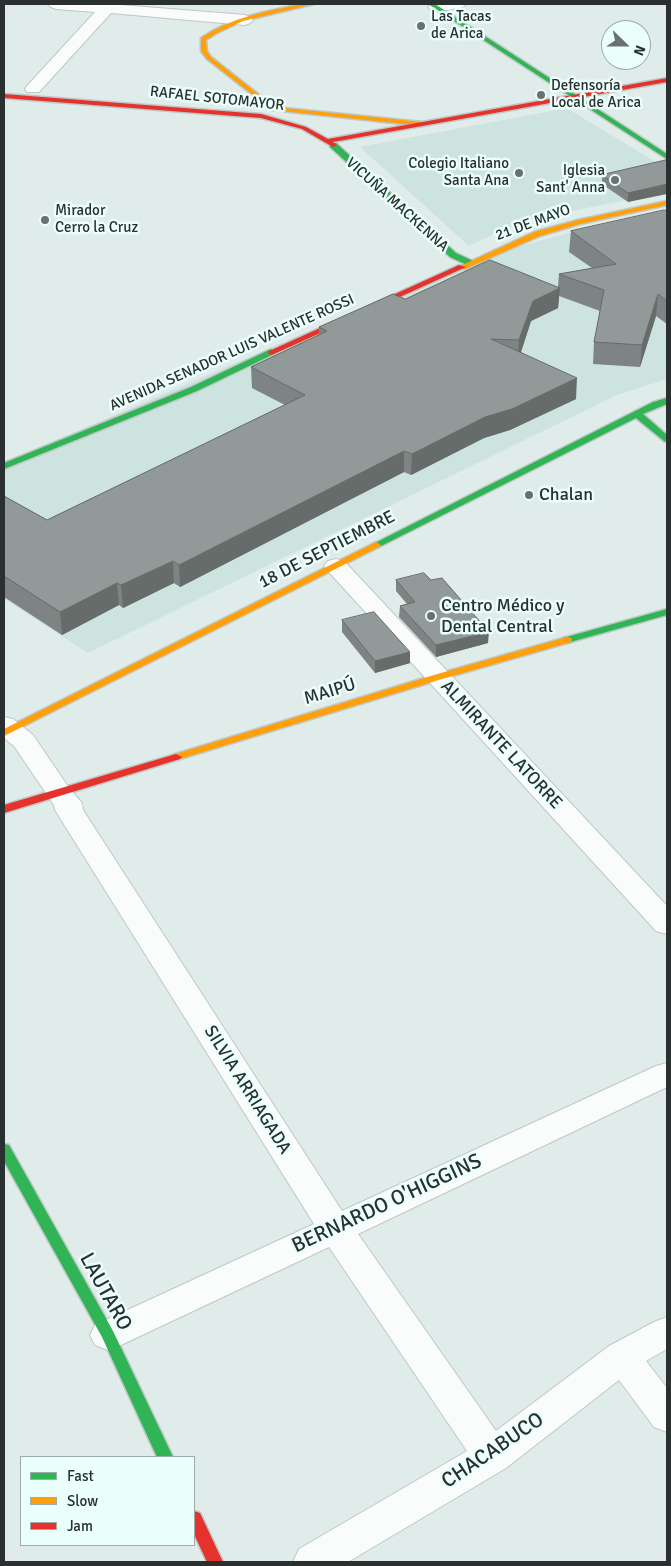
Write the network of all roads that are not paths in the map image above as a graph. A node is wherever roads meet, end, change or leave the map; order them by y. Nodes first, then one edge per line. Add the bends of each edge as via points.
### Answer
1 (56, 4) edge
2 (311, 4) edge
3 (458, 4) edge
4 (434, 5) edge
5 (107, 8) junction
6 (142, 8) edge
7 (245, 20) junction
8 (667, 80) edge
9 (4, 86) edge
10 (33, 89) junction
11 (4, 96) edge
12 (572, 97) junction
13 (274, 109) junction
14 (247, 116) junction
15 (422, 124) junction
16 (328, 141) junction
17 (667, 156) edge
18 (667, 203) edge
19 (470, 263) junction
20 (662, 403) edge
21 (667, 413) edge
22 (637, 414) junction
23 (667, 439) edge
24 (4, 466) edge
25 (336, 566) junction
26 (667, 612) edge
27 (438, 677) junction
28 (6, 729) edge
29 (59, 794) junction
30 (4, 809) edge
31 (667, 924) edge
32 (667, 1074) edge
33 (4, 1149) edge
34 (335, 1228) junction
35 (667, 1332) edge
36 (108, 1335) junction
37 (622, 1357) junction
38 (667, 1416) edge
39 (165, 1456) edge
40 (492, 1456) junction
41 (195, 1520) edge
42 (215, 1562) edge
43 (313, 1562) edge

1 - 5 street
2 - 7 main road
3 - 4 street
4 - 12 main road
5 - 6 street
5 - 10 street
6 - 7 street
7 - 13 main road via 208,33 203,39 204,51
8 - 12 main road, RAFAEL SOTOMAYOR
9 - 10 main road, RAFAEL SOTOMAYOR
10 - 13 main road, RAFAEL SOTOMAYOR
11 - 14 main road, RAFAEL SOTOMAYOR
12 - 15 main road, RAFAEL SOTOMAYOR
12 - 17 main road
13 - 14 main road via 264,115
13 - 15 main road, RAFAEL SOTOMAYOR
14 - 16 main road, RAFAEL SOTOMAYOR via 298,124
15 - 16 main road, RAFAEL SOTOMAYOR
16 - 19 main road, VICUÑA MACKENNA via 453,255
18 - 19 main road, 21 DE MAYO via 553,229
19 - 24 main road, AVENIDA SENADOR LUIS VALENTE ROSSI via 194,389
20 - 21 main road
20 - 22 main road, 18 DE SEPTIEMBRE
22 - 23 main road
22 - 25 main road, 18 DE SEPTIEMBRE
25 - 27 street, ALMIRANTE LATORRE
25 - 28 main road, 18 DE SEPTIEMBRE
26 - 27 main road, MAIPÚ
27 - 29 main road, MAIPÚ
27 - 31 street, ALMIRANTE LATORRE
28 - 29 street, SILVIA ARRIAGADA via 24,741
29 - 30 main road, MAIPÚ
29 - 34 street, SILVIA ARRIAGADA via 68,803 69,810
32 - 34 street, BERNARDO O'HIGGINS
33 - 36 main road, LAUTARO
34 - 36 street, BERNARDO O'HIGGINS
34 - 40 street, SILVIA ARRIAGADA
35 - 37 street, CHACABUCO
36 - 39 main road, LAUTARO
37 - 38 street
37 - 40 street, CHACABUCO
40 - 43 street, CHACABUCO
41 - 42 main road

